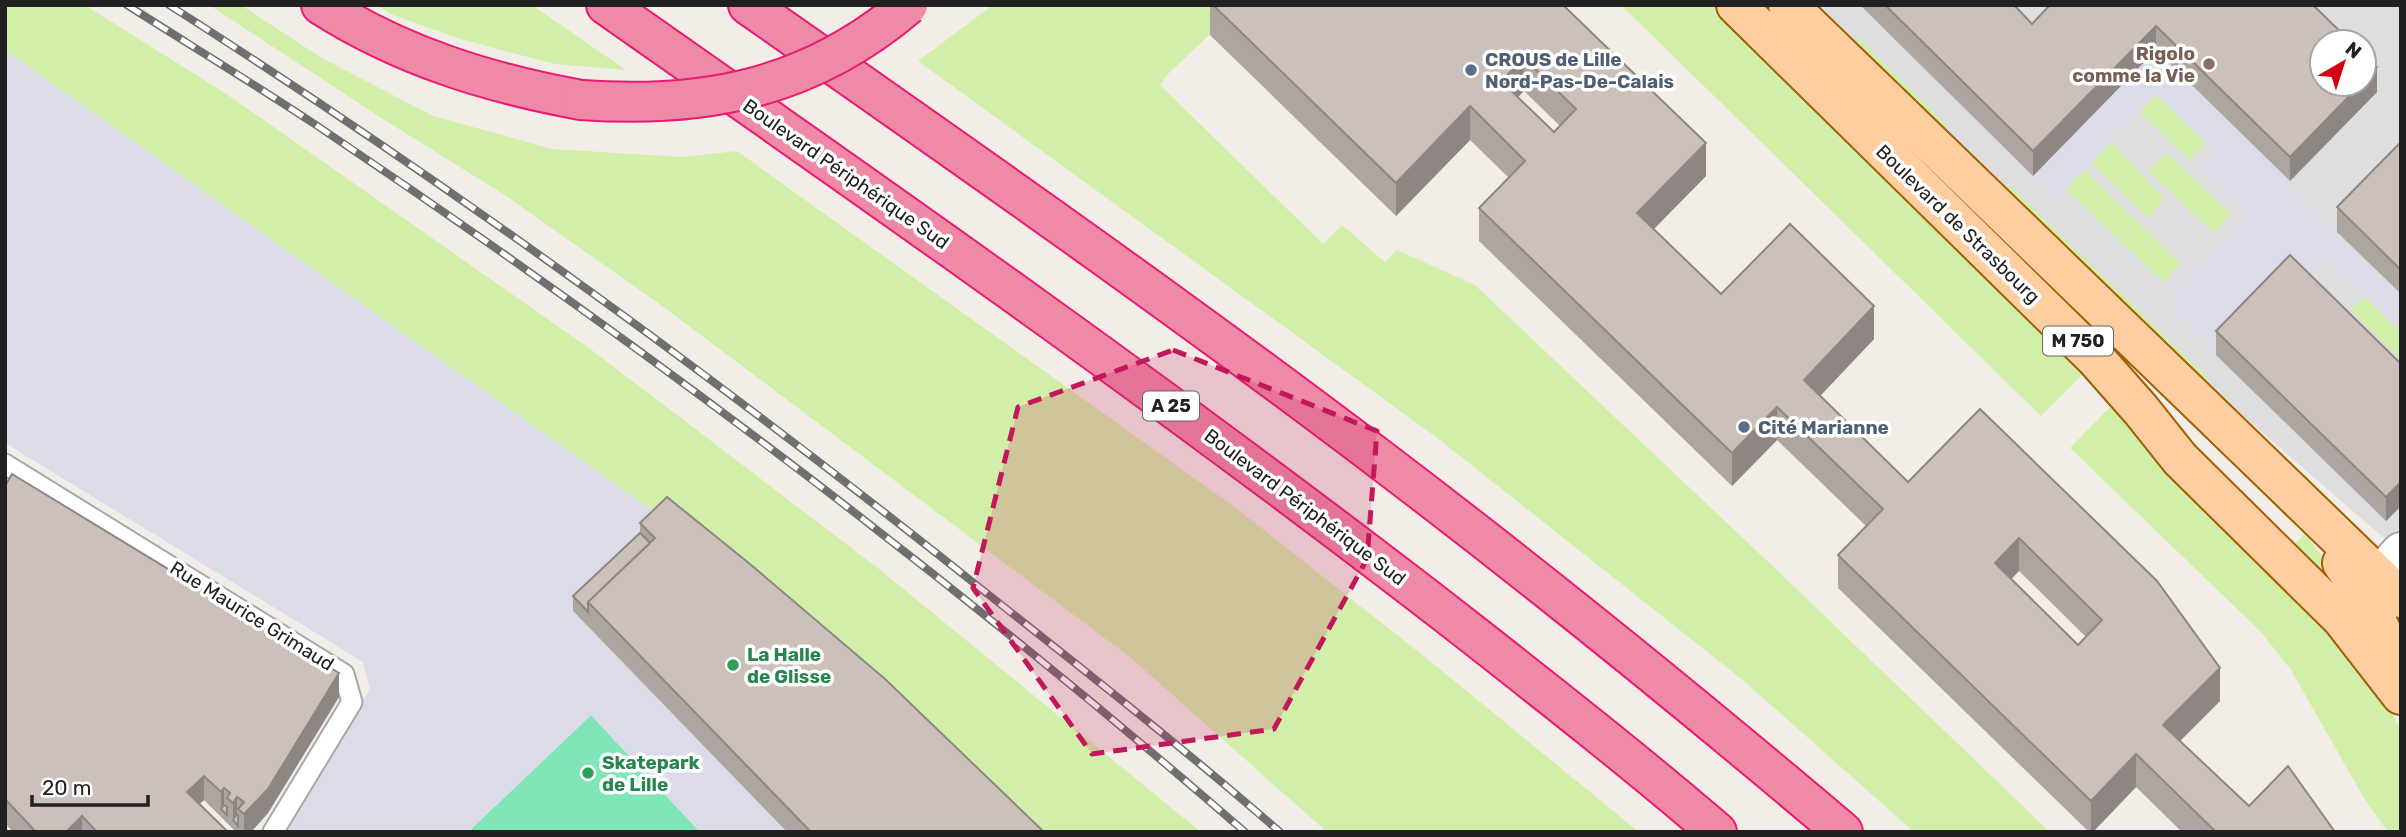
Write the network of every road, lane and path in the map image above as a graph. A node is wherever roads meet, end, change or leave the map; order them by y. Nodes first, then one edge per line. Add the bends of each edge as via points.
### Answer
1 (321, 5) edge
2 (606, 5) edge
3 (748, 5) edge
4 (908, 5) edge
5 (1736, 5) edge
6 (1788, 5) edge
7 (5, 464) edge
8 (2301, 502) junction
9 (2393, 576) edge
10 (2401, 675) edge
11 (2401, 695) edge
12 (273, 832) edge
13 (1717, 832) edge
14 (1843, 832) edge

1 - 4 highway, bridge via 374,37 457,70 581,100 652,103 725,95 816,65 887,23
2 - 13 highway, Boulevard Périphérique Sud / A 25 via 949,246 1345,535
3 - 14 highway via 1082,240 1381,460 1635,659
5 - 11 main road, Boulevard de Strasbourg / M 750 via 2096,359 2179,459 2342,618
6 - 8 main road, Boulevard de Strasbourg / M 750
7 - 12 lane, Rue Maurice Grimaud via 344,674 352,702
8 - 9 main road, Boulevard de Strasbourg / M 750
8 - 10 main road via 2368,601

